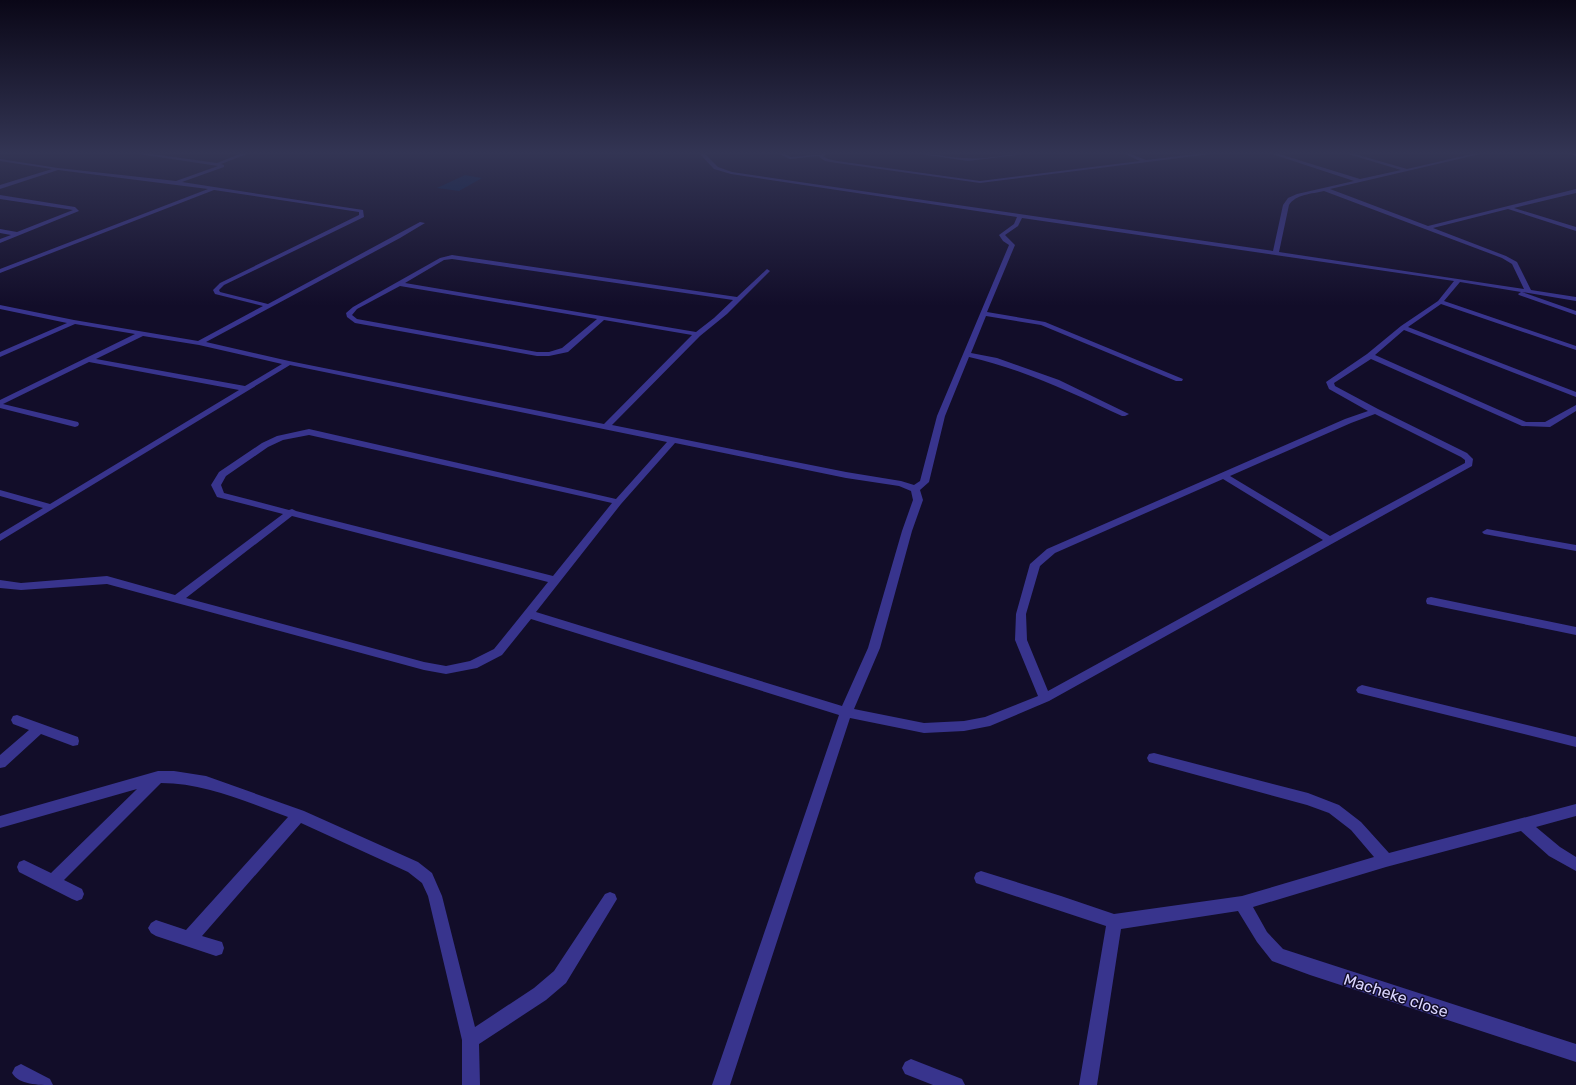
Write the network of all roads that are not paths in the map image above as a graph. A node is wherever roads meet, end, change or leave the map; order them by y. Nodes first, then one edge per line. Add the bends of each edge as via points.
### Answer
1 (48, 205) edge
2 (173, 205) edge
3 (318, 205) edge
4 (949, 205) edge
5 (1286, 205) edge
6 (1365, 205) edge
7 (1522, 205) edge
8 (1509, 208) junction
9 (1021, 215) junction
10 (422, 223) dead end
11 (1427, 228) junction
12 (1576, 229) edge
13 (0, 231) edge
14 (19, 234) junction
15 (0, 241) edge
16 (1276, 253) junction
17 (0, 271) edge
18 (767, 271) dead end
19 (1458, 280) junction
20 (399, 284) junction
21 (1512, 288) junction
22 (1528, 291) junction
23 (737, 299) junction
24 (1576, 299) edge
25 (1440, 302) junction
26 (269, 306) junction
27 (5, 308) edge
28 (0, 313) edge
29 (1576, 313) edge
30 (984, 314) junction
31 (603, 318) junction
32 (74, 322) junction
33 (1403, 327) junction
34 (141, 334) junction
35 (697, 334) junction
36 (199, 343) junction
37 (1576, 348) edge
38 (967, 354) junction
39 (0, 355) edge
40 (1370, 356) junction
41 (90, 360) junction
42 (289, 363) junction
43 (1179, 379) dead end
44 (247, 389) junction
45 (1576, 395) edge
46 (0, 405) edge
47 (1576, 407) edge
48 (1375, 411) junction
49 (1125, 414) dead end
50 (75, 424) dead end
51 (606, 427) junction
52 (673, 440) junction
53 (1224, 476) junction
54 (915, 489) junction
55 (0, 493) edge
56 (618, 502) junction
57 (51, 506) junction
58 (292, 512) junction
59 (1487, 532) dead end
60 (0, 538) edge
61 (1331, 541) junction
62 (1576, 548) edge
63 (554, 580) junction
64 (0, 584) edge
65 (178, 599) junction
66 (1431, 601) dead end
67 (528, 614) junction
68 (1576, 632) edge
69 (1362, 690) dead end
70 (1045, 698) junction
71 (846, 712) junction
72 (17, 720) dead end
73 (39, 728) junction
74 (73, 741) dead end
75 (1576, 742) edge
76 (1154, 758) dead end
77 (0, 763) edge
78 (158, 777) junction
79 (1576, 810) edge
80 (299, 815) junction
81 (0, 822) edge
82 (1524, 824) junction
83 (1386, 860) junction
84 (1576, 864) edge
85 (24, 867) dead end
86 (981, 878) dead end
87 (53, 881) junction
88 (77, 894) dead end
89 (610, 899) dead end
90 (1242, 903) junction
91 (1114, 922) junction
92 (156, 928) dead end
93 (189, 939) junction
94 (216, 948) dead end
95 (470, 1040) junction
96 (1576, 1053) edge
97 (911, 1068) dead end
98 (21, 1073) dead end
99 (44, 1085) edge
100 (471, 1085) edge
101 (721, 1085) edge
102 (956, 1085) edge
103 (1088, 1085) edge

1 - 14 street via 76,211
2 - 17 street
3 - 26 street via 361,211 362,216 222,284 216,290 217,293
4 - 9 street
5 - 16 street
6 - 11 street
7 - 8 street
8 - 11 street
8 - 12 street
9 - 16 street
9 - 30 street via 1016,225 1002,235 1012,245
10 - 26 street
11 - 22 street via 1504,256 1515,263
13 - 14 street
14 - 15 street
16 - 19 street
18 - 23 street
19 - 21 street
19 - 25 street
20 - 23 street via 442,259 452,257
20 - 31 street
20 - 31 street via 355,308 348,313 349,316 355,321 537,354 566,350
21 - 22 street
21 - 29 street via 1516,292
22 - 24 street
23 - 35 street via 720,318
25 - 33 street
25 - 37 street
26 - 36 street
27 - 28 street
27 - 32 street
30 - 38 street
30 - 43 street via 1043,323
31 - 35 street
32 - 34 street
32 - 39 street
33 - 40 street
33 - 45 street
34 - 36 street
34 - 41 street
35 - 51 street
36 - 42 street
38 - 49 street via 994,360 1056,382
38 - 54 street via 942,416 924,482
40 - 47 street via 1525,424 1547,425
40 - 48 street via 1330,382 1338,392
41 - 44 street
41 - 46 street
42 - 44 street
42 - 51 street
44 - 57 street
46 - 50 street
48 - 53 street
48 - 61 street via 1464,455 1469,464
51 - 52 street
52 - 54 street via 901,484
52 - 56 street
53 - 61 street
53 - 70 street via 1051,551 1035,564 1021,614 1021,640
54 - 71 street via 918,500 906,531 874,648
55 - 57 street
56 - 58 street via 309,432 280,438 265,445 222,474 216,485 220,495
56 - 63 street
57 - 60 street
58 - 63 street
58 - 65 street
59 - 62 street
61 - 70 street
63 - 67 street
64 - 65 street via 27,586 93,579 107,580
65 - 67 street via 446,670 473,665 498,652
66 - 68 street
67 - 71 street
69 - 75 street
70 - 71 street via 986,722 964,726 924,728
71 - 101 street
72 - 73 street
73 - 74 street
73 - 77 street
76 - 83 street via 1334,809 1356,826
78 - 80 street via 174,776 206,782
78 - 81 street
78 - 87 street
79 - 82 street
80 - 93 street
80 - 95 street via 413,867 427,878 435,896
82 - 83 street
82 - 84 street via 1546,846
83 - 90 street
85 - 87 street
86 - 91 street
87 - 88 street
89 - 95 street via 560,977 540,994
90 - 91 street
90 - 96 street, Macheke close via 1262,937 1278,955
91 - 103 street
92 - 93 street
93 - 94 street
95 - 100 street
97 - 102 street
98 - 99 street

